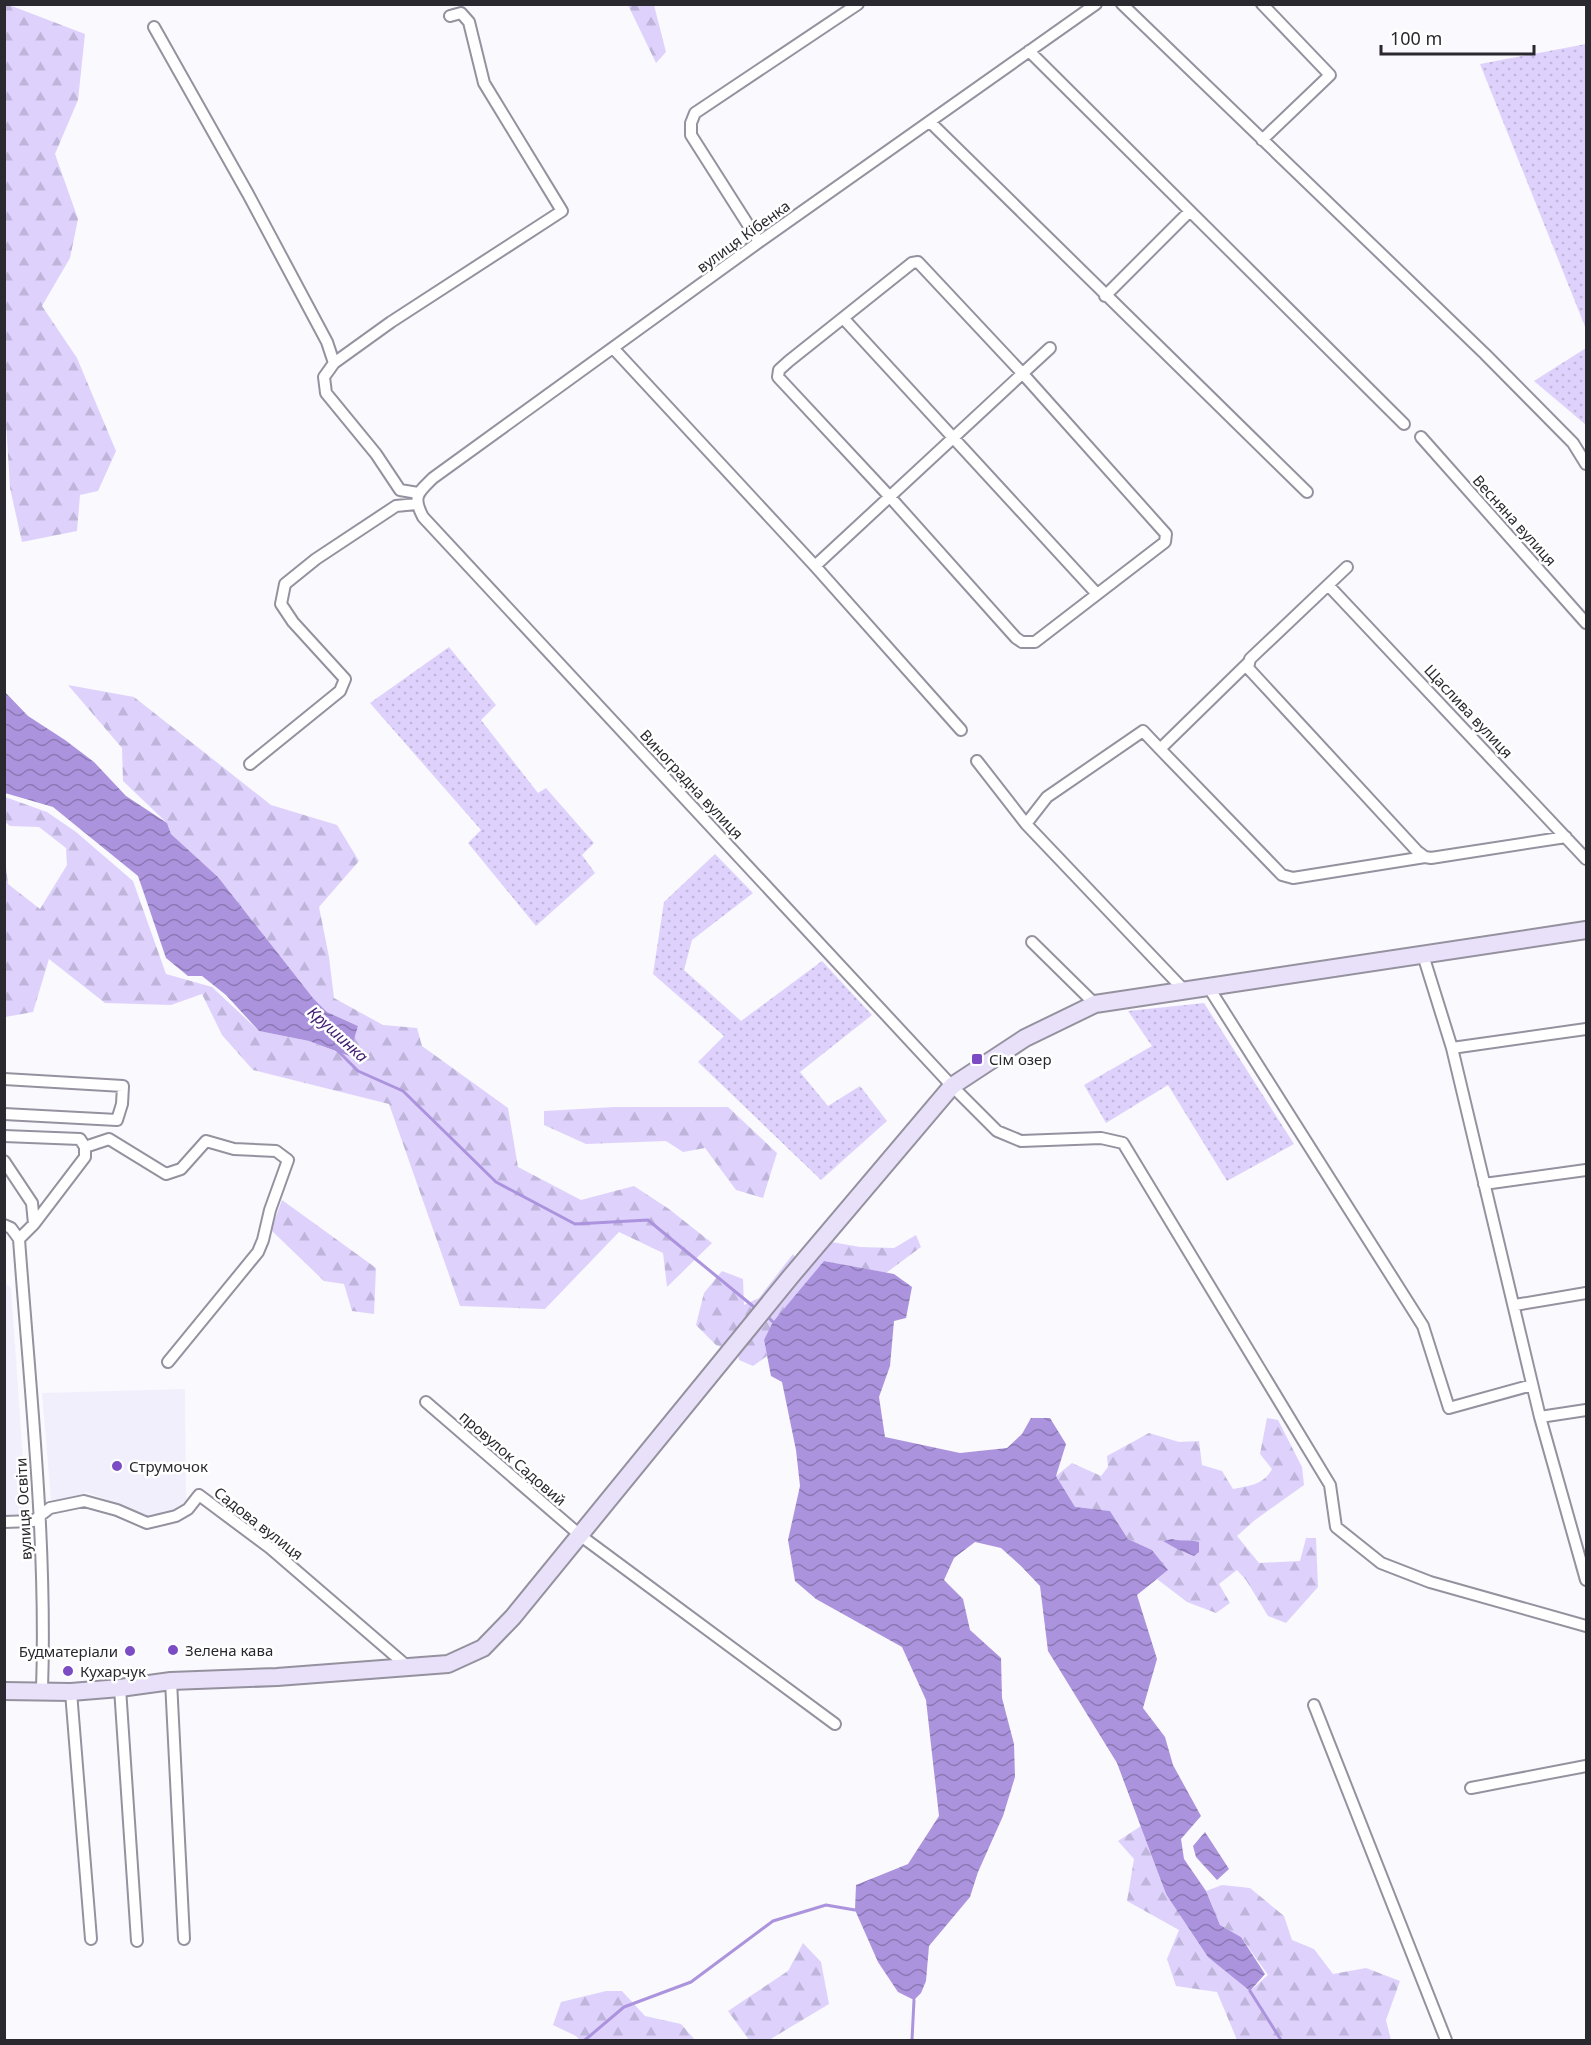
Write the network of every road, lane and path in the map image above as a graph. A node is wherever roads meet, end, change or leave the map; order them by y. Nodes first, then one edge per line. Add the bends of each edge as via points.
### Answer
1 (858, 4) edge
2 (1096, 4) edge
3 (1122, 4) edge
4 (1262, 4) edge
5 (450, 16) dead end
6 (154, 27) dead end
7 (1029, 51) junction
8 (930, 122) junction
9 (1262, 140) junction
10 (1190, 211) junction
11 (759, 242) junction
12 (1106, 296) junction
13 (843, 318) junction
14 (613, 348) junction
15 (1050, 348) dead end
16 (334, 363) junction
17 (1023, 374) junction
18 (1404, 424) dead end
19 (1421, 437) dead end
20 (954, 438) junction
21 (1587, 464) edge
22 (1307, 492) dead end
23 (890, 497) junction
24 (417, 499) junction
25 (815, 566) junction
26 (1347, 567) dead end
27 (1328, 585) junction
28 (1097, 594) junction
29 (1587, 623) edge
30 (1248, 663) junction
31 (961, 730) dead end
32 (1160, 749) junction
33 (977, 761) dead end
34 (250, 764) dead end
35 (1026, 824) junction
36 (1566, 837) junction
37 (1425, 857) junction
38 (1587, 859) edge
39 (1587, 930) edge
40 (1032, 942) dead end
41 (1423, 955) junction
42 (1209, 988) junction
43 (1185, 991) junction
44 (1095, 1004) junction
45 (1587, 1029) edge
46 (1452, 1048) junction
47 (4, 1079) edge
48 (952, 1086) junction
49 (4, 1114) edge
50 (117, 1120) junction
51 (4, 1136) edge
52 (109, 1139) junction
53 (85, 1147) junction
54 (4, 1161) edge
55 (1587, 1170) edge
56 (1484, 1184) junction
57 (34, 1224) junction
58 (4, 1225) edge
59 (19, 1239) junction
60 (1587, 1293) edge
61 (1515, 1305) junction
62 (168, 1362) dead end
63 (1532, 1384) junction
64 (426, 1402) dead end
65 (1587, 1410) edge
66 (1540, 1417) junction
67 (39, 1517) junction
68 (4, 1522) edge
69 (581, 1536) junction
70 (1587, 1580) edge
71 (1587, 1626) edge
72 (408, 1667) junction
73 (171, 1681) junction
74 (120, 1688) junction
75 (42, 1690) junction
76 (4, 1691) edge
77 (71, 1692) junction
78 (1314, 1706) dead end
79 (835, 1724) dead end
80 (1587, 1766) edge
81 (1471, 1788) dead end
82 (91, 1939) dead end
83 (184, 1940) dead end
84 (137, 1941) dead end
85 (1446, 2040) edge

1 - 11 street via 695,113 691,135
2 - 7 street, вулиця Кібенка
3 - 9 street
4 - 9 street via 1330,75
5 - 16 street via 461,12 469,22 484,83 562,211
6 - 16 street via 249,194 327,342
7 - 8 street, вулиця Кібенка
7 - 10 street
8 - 11 street, вулиця Кібенка
8 - 12 street
9 - 21 street via 1485,354 1572,443
10 - 12 street
10 - 18 street
11 - 14 street, вулиця Кібенка
12 - 22 street
13 - 17 street via 918,262
13 - 20 street
13 - 23 street via 779,370 778,377
14 - 24 street, вулиця Кібенка via 433,478
14 - 25 street
15 - 17 street
16 - 24 street via 324,377 326,393 400,490
17 - 20 street
17 - 28 street via 1166,534 1165,542
19 - 29 street, Весняна вулиця
20 - 23 street
20 - 28 street
23 - 25 street
23 - 28 street via 1022,642 1035,642
24 - 34 street via 396,506 285,584 281,604 345,679 340,691
24 - 48 street, Виноградна вулиця via 423,517
25 - 31 street
26 - 27 street
27 - 30 street
27 - 36 street, Щаслива вулиця
30 - 32 street
30 - 37 street via 1248,668
32 - 35 street via 1143,731 1047,797
32 - 37 street via 1282,875 1293,878
33 - 35 street
35 - 43 street
36 - 37 street
36 - 38 street, Щаслива вулиця
39 - 41 street
40 - 44 street
41 - 42 street
41 - 46 street
42 - 43 street
42 - 63 street via 1423,1326 1449,1408
43 - 44 street
44 - 48 street via 1025,1038
45 - 46 street
46 - 56 street
47 - 50 street via 123,1086
48 - 69 street via 792,1275
48 - 71 street, Виноградна вулиця via 997,1131 1021,1142 1101,1138 1123,1143 1330,1485 1336,1527 1381,1563 1430,1582
49 - 50 street
50 - 52 street
51 - 53 street via 80,1139
52 - 53 street
52 - 62 street via 166,1174 180,1169 206,1141 234,1149 276,1151 288,1160 258,1252
53 - 57 street via 85,1157
54 - 57 street via 32,1203
55 - 56 street
56 - 61 street
57 - 59 street
58 - 59 street
59 - 67 street, вулиця Освіти
60 - 61 street
61 - 63 street
63 - 66 street
64 - 69 street, провулок Садовий
65 - 66 street
66 - 70 street
67 - 68 street, Садова вулиця via 33,1521
67 - 72 street, Садова вулиця via 50,1508 84,1501 147,1523 176,1516 200,1495 270,1548
67 - 75 street, вулиця Освіти
69 - 72 street via 483,1648 448,1664
69 - 79 street, провулок Садовий
72 - 73 street
73 - 74 street
73 - 83 street
74 - 77 street
74 - 84 street
75 - 76 street
75 - 77 street
77 - 82 street
78 - 85 street
80 - 81 street

